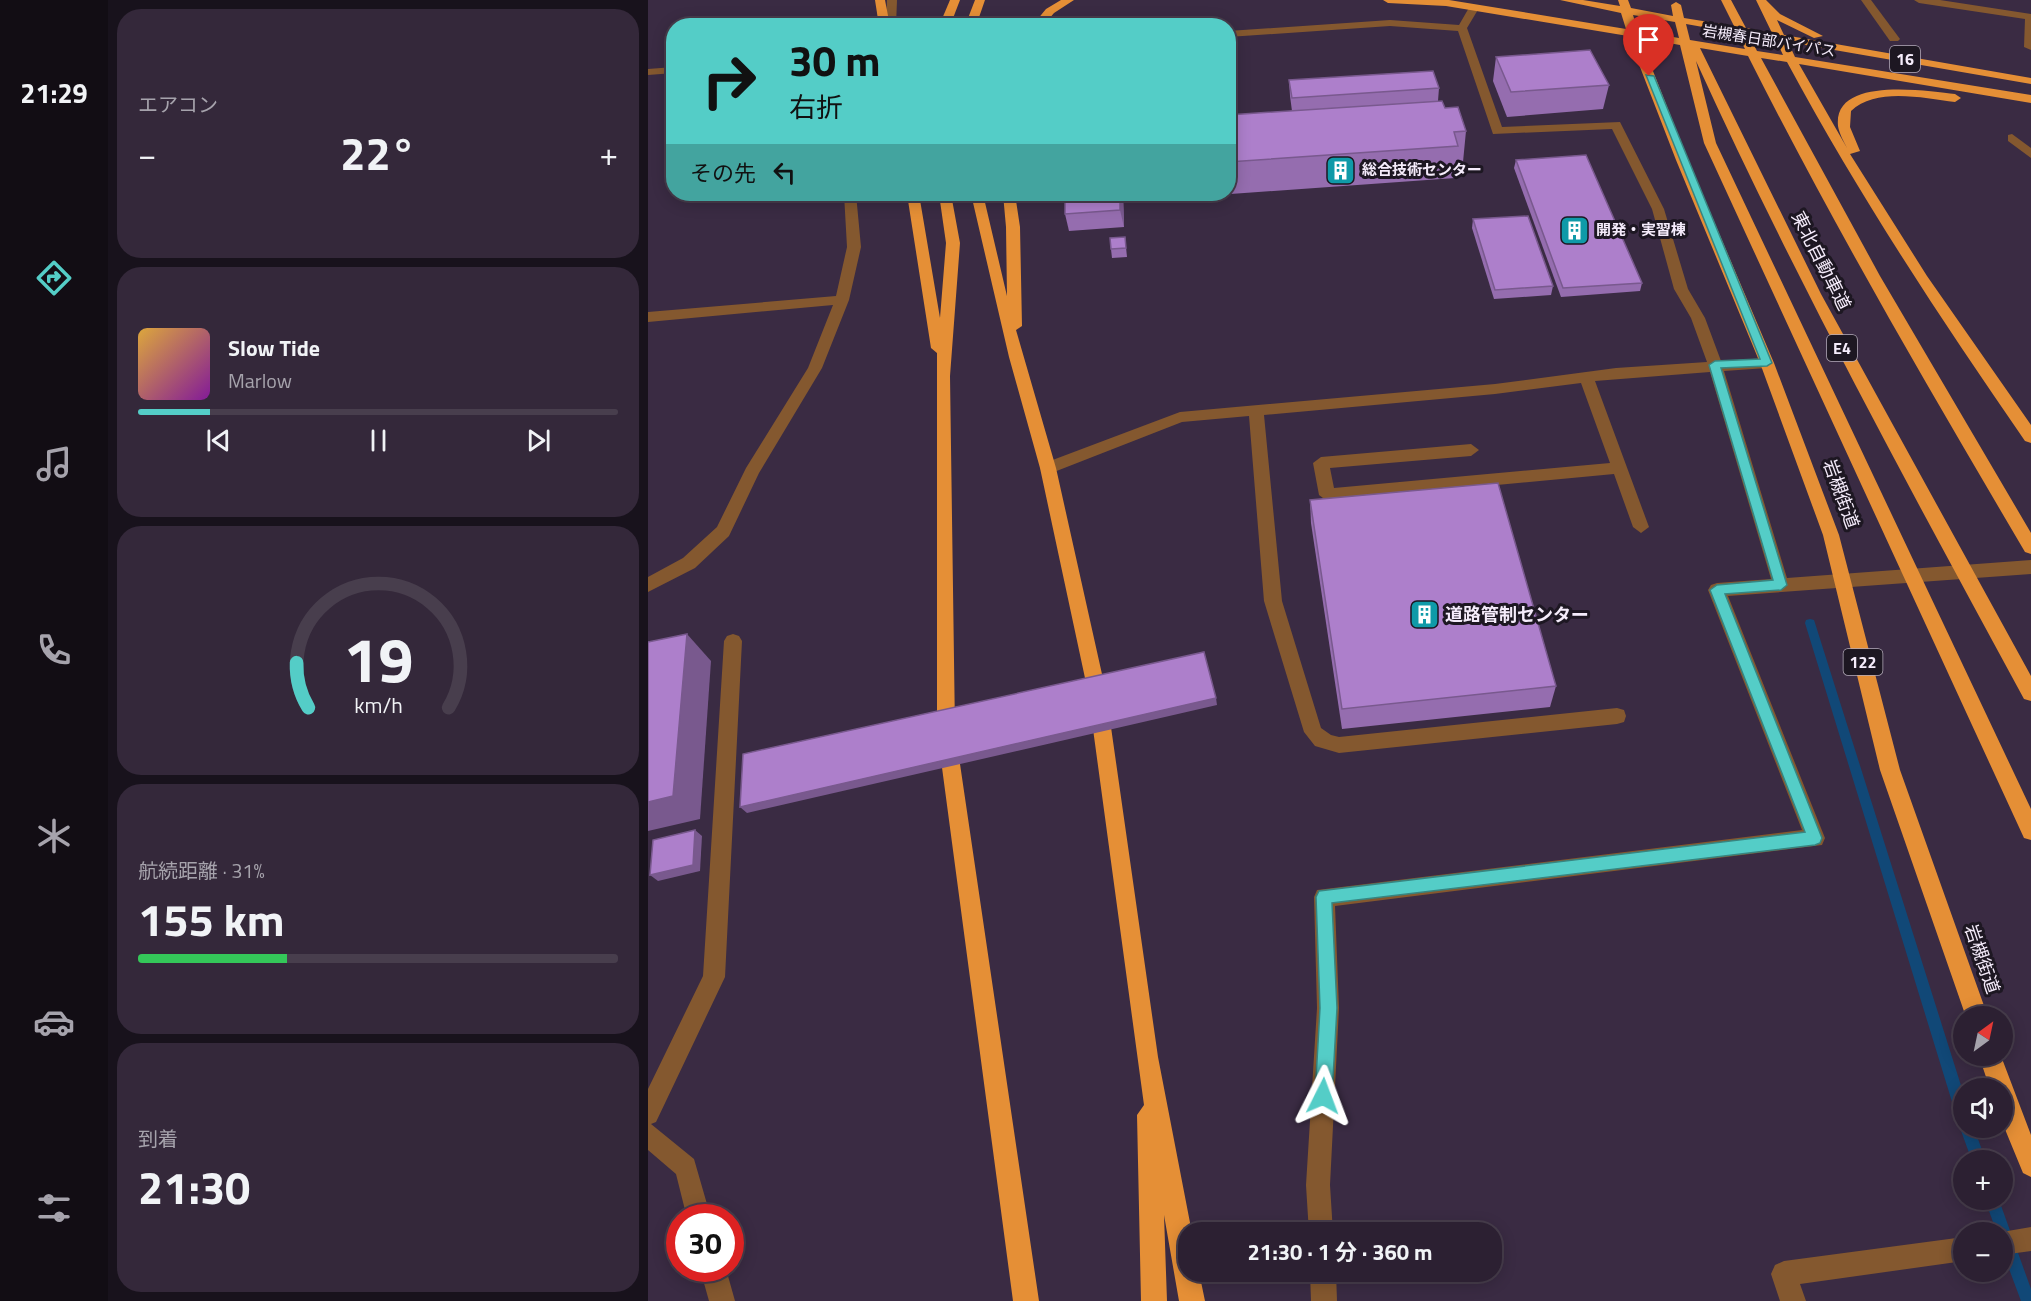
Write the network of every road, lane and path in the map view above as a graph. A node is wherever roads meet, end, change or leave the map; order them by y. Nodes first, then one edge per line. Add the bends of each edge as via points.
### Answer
1 (880, 0) edge
2 (892, 0) edge
3 (955, 0) edge
4 (980, 0) edge
5 (1060, 0) edge
6 (1069, 0) edge
7 (1388, 0) edge
8 (1430, 0) edge
9 (1565, 0) edge
10 (1726, 0) edge
11 (1762, 0) edge
12 (1866, 0) edge
13 (1919, 0) edge
14 (1950, 2) edge
15 (1675, 3) edge
16 (1456, 4) junction
17 (1624, 5) edge
18 (1474, 8) junction
19 (1050, 11) junction
20 (2031, 17) edge
21 (883, 18) edge
22 (891, 18) edge
23 (947, 18) edge
24 (973, 18) edge
25 (1043, 18) edge
26 (1462, 28) junction
27 (1236, 33) edge
28 (1633, 34) junction
29 (1778, 36) junction
30 (1894, 39) dead end
31 (2030, 47) dead end
32 (1854, 50) junction
33 (1789, 59) junction
34 (666, 71) edge
35 (648, 72) edge
36 (2031, 81) edge
37 (2031, 99) edge
38 (2031, 105) edge
39 (2031, 140) edge
40 (2031, 154) edge
41 (851, 201) edge
42 (914, 201) edge
43 (946, 201) edge
44 (978, 201) edge
45 (1010, 201) edge
46 (1921, 276) junction
47 (842, 300) junction
48 (648, 317) edge
49 (1016, 357) junction
50 (1767, 363) junction
51 (1715, 365) junction
52 (943, 376) junction
53 (1586, 377) junction
54 (1256, 409) junction
55 (2031, 437) edge
56 (1472, 450) dead end
57 (1048, 468) junction
58 (1619, 468) junction
59 (1641, 526) dead end
60 (2031, 547) edge
61 (2031, 567) edge
62 (1843, 580) junction
63 (648, 585) edge
64 (1781, 585) junction
65 (733, 641) dead end
66 (2029, 690) edge
67 (1617, 716) dead end
68 (2031, 831) edge
69 (1973, 1006) edge
70 (1147, 1057) junction
71 (648, 1114) edge
72 (2013, 1118) edge
73 (648, 1135) edge
74 (2031, 1165) edge
75 (695, 1204) edge
76 (1320, 1222) edge
77 (2031, 1239) edge
78 (2013, 1241) edge
79 (1953, 1251) edge
80 (717, 1282) edge
81 (1323, 1282) edge
82 (722, 1301) edge
83 (1026, 1301) edge
84 (1154, 1301) edge
85 (1192, 1301) edge
86 (1324, 1301) edge
87 (1793, 1301) edge

1 - 21 highway
2 - 22 street
3 - 23 highway
4 - 24 highway
5 - 19 street
6 - 19 highway
7 - 16 highway
8 - 16 highway, 岩槻春日部バイパス / 16
9 - 17 highway, 岩槻春日部バイパス / 16
10 - 60 highway, 東北自動車道 via 1782,112
11 - 29 highway
11 - 32 highway via 1776,16
12 - 30 street
13 - 14 street
14 - 20 street
15 - 66 highway, 東北自動車道 / E4 via 1737,142 1837,339
15 - 68 highway via 1710,143
16 - 18 highway, 岩槻春日部バイパス / 16
17 - 28 highway, 岩槻街道 / 122
17 - 29 highway, 岩槻春日部バイパス / 16
18 - 26 street
18 - 28 highway, 岩槻春日部バイパス / 16
19 - 25 highway
20 - 31 street
26 - 27 street via 1390,23
26 - 51 street via 1497,131 1616,125 1658,209 1681,289 1698,318
28 - 33 highway, 岩槻春日部バイパス / 16
28 - 50 highway, 岩槻街道 / 122
29 - 32 highway, 岩槻春日部バイパス / 16
29 - 33 highway
32 - 36 highway, 岩槻春日部バイパス / 16
33 - 37 highway, 岩槻春日部バイパス / 16
33 - 46 highway
34 - 35 street
38 - 46 highway via 1882,92 1865,96 1846,109 1843,124 1848,141
39 - 40 street via 2012,138
41 - 47 street via 854,248
42 - 52 highway
43 - 52 highway via 953,243
44 - 49 highway
45 - 49 highway
46 - 55 highway
47 - 48 street
47 - 63 street via 815,368 752,472 723,531 689,562
49 - 57 highway
50 - 51 street
50 - 62 highway, 岩槻街道 / 122 via 1831,535
51 - 53 street
51 - 64 street
52 - 83 highway via 946,729
53 - 54 street via 1495,389
53 - 58 street
54 - 57 street via 1180,417
54 - 67 street via 1273,601 1318,738 1340,745
56 - 58 street via 1321,463 1327,495
57 - 70 highway via 1097,692
58 - 59 street
61 - 62 street
62 - 64 street
62 - 69 highway, 岩槻街道 / 122 via 1890,770
64 - 76 street via 1717,590 1815,838 1324,897 1328,1008 1318,1185
65 - 71 street via 714,977
70 - 84 highway
70 - 85 highway
72 - 74 highway
73 - 75 street via 686,1167
77 - 78 street
79 - 87 street via 1784,1274
80 - 82 street
81 - 86 street

